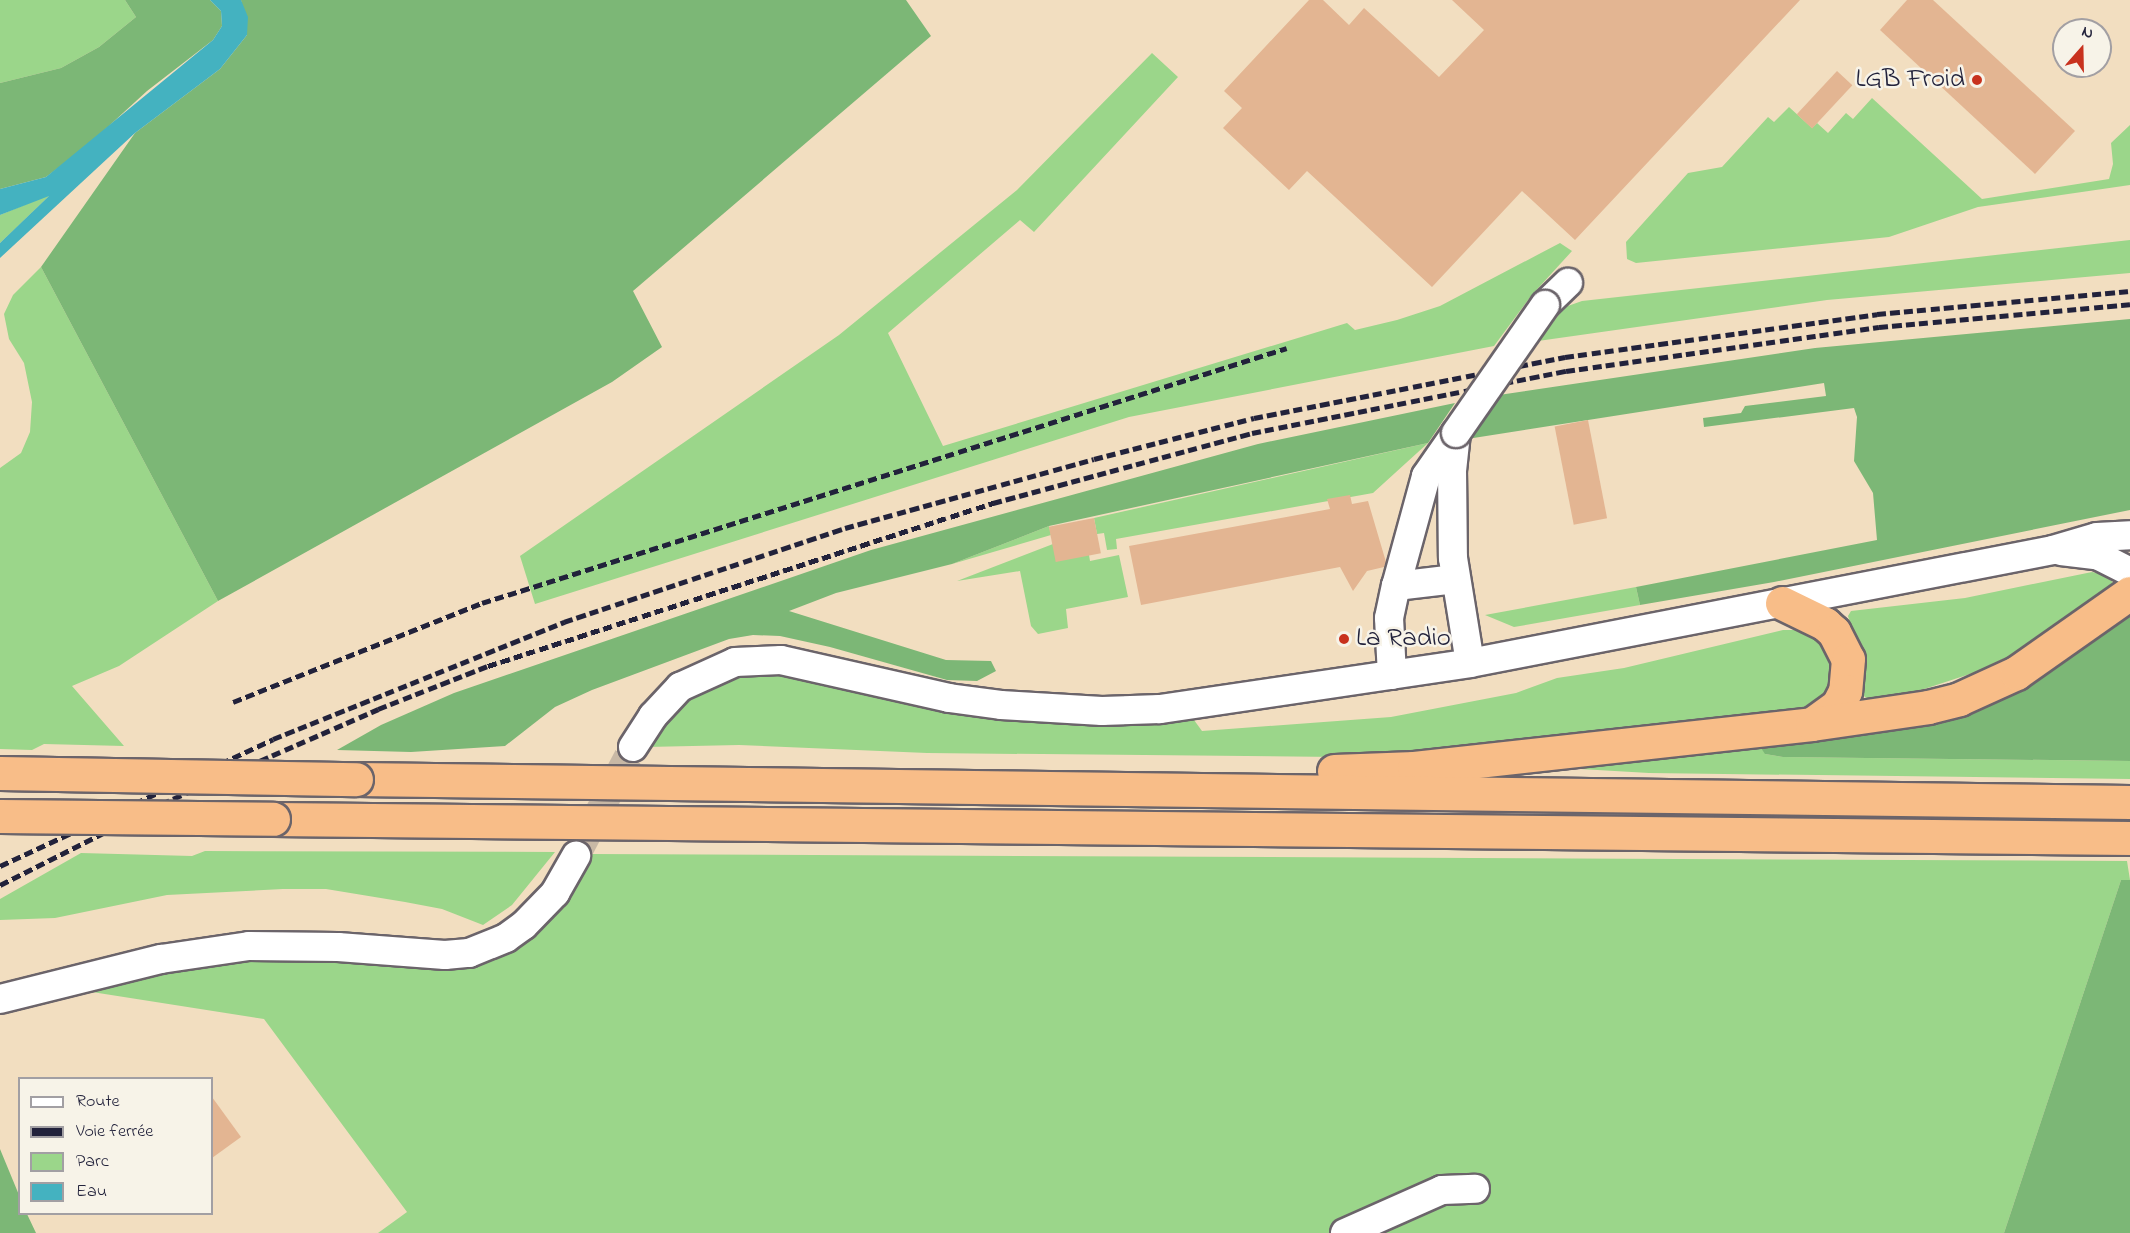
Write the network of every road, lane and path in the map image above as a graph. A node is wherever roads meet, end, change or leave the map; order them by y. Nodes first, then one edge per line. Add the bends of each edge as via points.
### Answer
1 (1568, 283) dead end
2 (1456, 433) junction
3 (2130, 535) edge
4 (2053, 550) junction
5 (2130, 572) edge
6 (1456, 579) junction
7 (1396, 586) junction
8 (2130, 593) edge
9 (1782, 603) junction
10 (1470, 663) junction
11 (1392, 675) junction
12 (1812, 724) junction
13 (633, 747) tunnel mouth
14 (0, 773) edge
15 (915, 787) junction
16 (2130, 802) edge
17 (0, 816) edge
18 (2130, 838) edge
19 (576, 856) tunnel mouth
20 (0, 999) edge
21 (1475, 1189) dead end
22 (1345, 1233) edge

1 - 2 street, bridge via 1545,305
2 - 6 street via 1452,469
2 - 7 street via 1426,476
3 - 4 street via 2097,537
4 - 5 street via 2100,556
4 - 9 street
6 - 7 street
6 - 10 street
7 - 11 street via 1389,618
8 - 12 highway via 2049,652 1985,688 1928,707
9 - 10 street
9 - 12 highway via 1825,624 1834,632 1848,659 1845,691 1838,705
10 - 11 street
11 - 13 street via 1202,705 1102,711 959,699 781,660 743,661 713,669 680,687 653,716
12 - 15 highway via 1414,768 1161,772
14 - 15 highway, bridge
15 - 16 highway
17 - 18 highway, bridge
19 - 20 street via 555,893 524,926 469,953 408,954 294,945 240,947 161,959
21 - 22 street via 1442,1190

